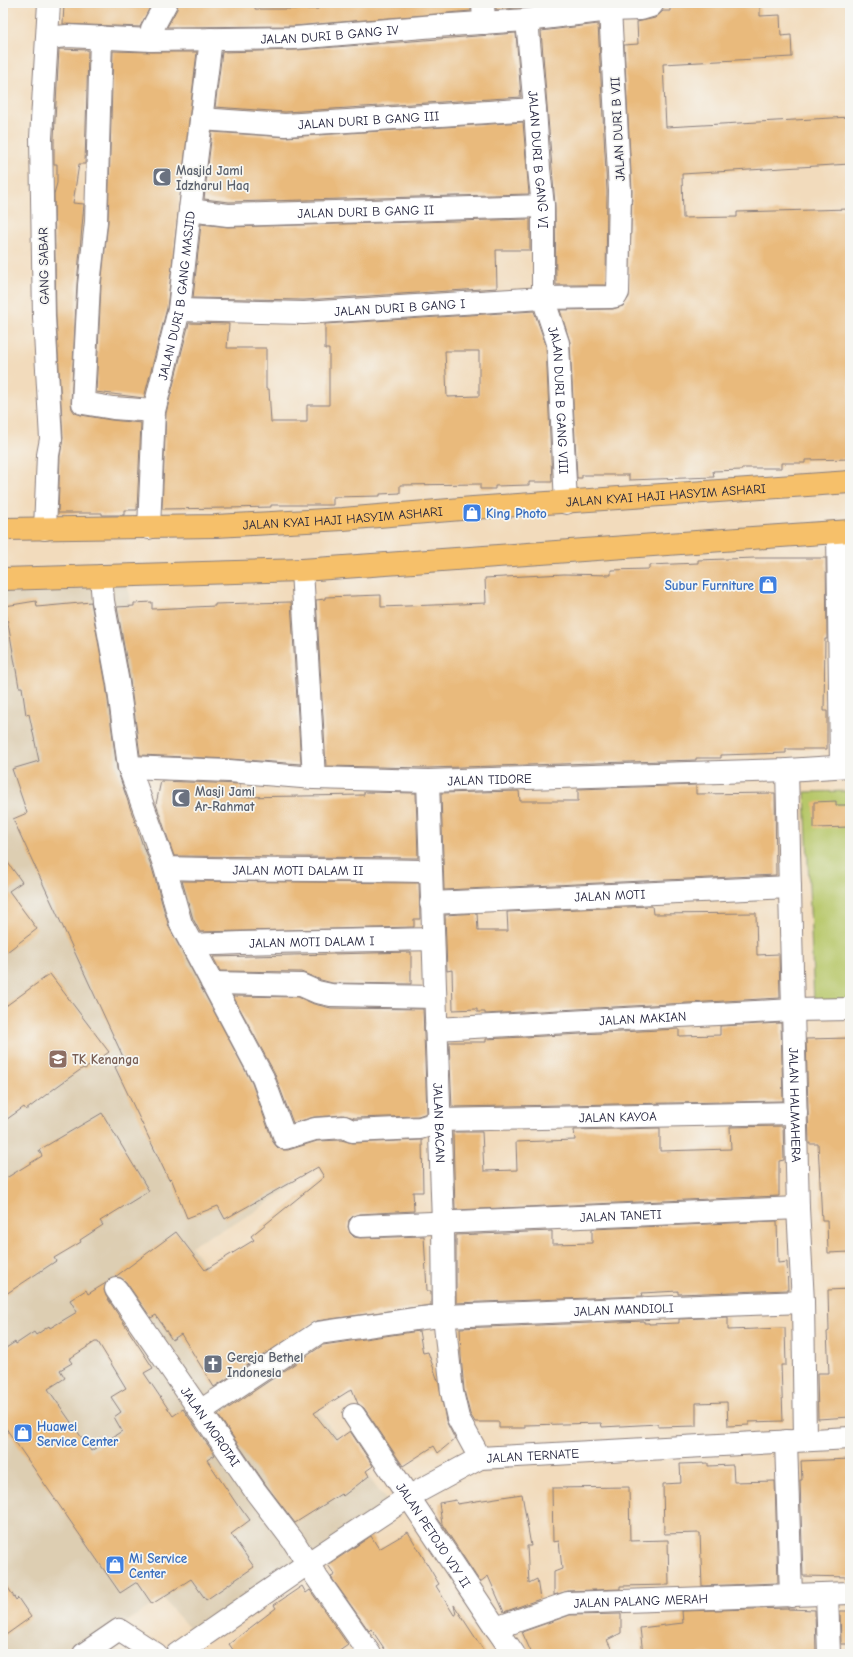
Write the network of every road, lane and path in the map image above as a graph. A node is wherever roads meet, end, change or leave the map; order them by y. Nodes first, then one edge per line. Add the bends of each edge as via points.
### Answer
1 (49, 3) edge
2 (166, 3) edge
3 (653, 3) edge
4 (610, 10) junction
5 (483, 13) edge
6 (527, 20) junction
7 (100, 37) junction
8 (47, 38) junction
9 (211, 39) junction
10 (151, 40) junction
11 (535, 109) junction
12 (201, 119) junction
13 (543, 206) junction
14 (190, 210) junction
15 (618, 292) joint
16 (543, 298) junction
17 (180, 310) junction
18 (154, 411) junction
19 (850, 482) edge
20 (566, 503) junction
21 (149, 528) junction
22 (45, 529) junction
23 (3, 530) edge
24 (844, 532) edge
25 (302, 570) junction
26 (101, 576) junction
27 (3, 579) edge
28 (845, 766) edge
29 (129, 767) junction
30 (787, 770) junction
31 (314, 778) junction
32 (428, 781) junction
33 (166, 868) junction
34 (430, 871) junction
35 (790, 887) junction
36 (431, 902) junction
37 (432, 939) junction
38 (192, 945) junction
39 (212, 983) junction
40 (435, 997) junction
41 (850, 1009) edge
42 (794, 1010) junction
43 (436, 1029) junction
44 (796, 1113) junction
45 (439, 1120) junction
46 (798, 1208) junction
47 (443, 1223) junction
48 (360, 1226) dead end
49 (116, 1289) dead end
50 (803, 1302) junction
51 (444, 1316) junction
52 (208, 1406) dead end
53 (354, 1415) dead end
54 (850, 1438) edge
55 (796, 1440) junction
56 (480, 1458) junction
57 (408, 1497) junction
58 (307, 1564) junction
59 (850, 1593) edge
60 (827, 1594) junction
61 (790, 1596) junction
62 (496, 1628) junction
63 (84, 1654) edge
64 (156, 1654) edge
65 (177, 1654) edge
66 (370, 1654) edge
67 (514, 1654) edge
68 (829, 1654) edge

1 - 8 street, GANG SABAR
2 - 10 street via 152,29
3 - 4 street via 641,9
4 - 6 street, JALAN DURI B GANG IV
4 - 15 street, JALAN DURI B VII via 620,191
5 - 6 street, JALAN DURI B GANG IV
5 - 9 street, JALAN DURI B GANG IV via 435,26 295,38
6 - 11 street, JALAN DURI B GANG VI
7 - 8 street, JALAN DURI B GANG IV
7 - 10 street, JALAN DURI B GANG IV
7 - 18 street via 96,222 89,285 83,404
8 - 22 street, GANG SABAR via 42,138 44,317 51,439
9 - 10 street, JALAN DURI B GANG IV
9 - 12 street, JALAN DURI B GANG MASJID
11 - 12 street, JALAN DURI B GANG III via 285,125
11 - 13 street, JALAN DURI B GANG VI
12 - 14 street, JALAN DURI B GANG MASJID
13 - 14 street, JALAN DURI B GANG II via 228,215
13 - 16 street, JALAN DURI B GANG VI
14 - 17 street, JALAN DURI B GANG MASJID
15 - 16 street, JALAN DURI B GANG I via 616,296 611,297
16 - 17 street, JALAN DURI B GANG I via 304,313
16 - 20 street, JALAN DURI B GANG VIII via 558,342
17 - 18 street, JALAN DURI B GANG MASJID
18 - 21 street, JALAN DURI B GANG MASJID
19 - 20 main road, JALAN KYAI HAJI HASYIM ASHARI
20 - 21 main road, JALAN KYAI HAJI HASYIM ASHARI via 335,519
21 - 22 main road, JALAN KYAI HAJI HASYIM ASHARI
22 - 23 main road, JALAN KYAI HAJI HASYIM ASHARI
24 - 25 main road
24 - 28 street
25 - 26 main road
25 - 31 street
26 - 27 main road
26 - 29 street
28 - 30 street, JALAN TIDORE
29 - 31 street, JALAN TIDORE
29 - 33 street
30 - 32 street, JALAN TIDORE
30 - 35 street, JALAN HALMAHERA
31 - 32 street, JALAN TIDORE
32 - 34 street, JALAN BACAN
33 - 34 street, JALAN MOTI DALAM II via 249,871
33 - 38 street via 181,924
34 - 36 street, JALAN BACAN
35 - 36 street, JALAN MOTI
35 - 42 street, JALAN HALMAHERA
36 - 37 street, JALAN BACAN
37 - 38 street, JALAN MOTI DALAM I
37 - 40 street, JALAN BACAN
38 - 39 street
39 - 40 street via 301,985 331,995
39 - 45 street via 263,1078 285,1138 315,1129 342,1127 352,1131 420,1128
40 - 43 street, JALAN BACAN
41 - 42 street, JALAN MAKIAN
42 - 43 street, JALAN MAKIAN
42 - 44 street, JALAN HALMAHERA
43 - 45 street, JALAN BACAN
44 - 45 street, JALAN KAYOA
44 - 46 street, JALAN HALMAHERA
45 - 47 street, JALAN BACAN
46 - 47 street, JALAN TANETI
46 - 50 street, JALAN HALMAHERA
47 - 48 street, JALAN TANETI
47 - 51 street, JALAN BACAN
49 - 58 street, JALAN MOROTAI
50 - 51 street, JALAN MANDIOLI
50 - 55 street, JALAN HALMAHERA
51 - 52 street, JALAN MANDIOLI via 318,1333
51 - 56 street, JALAN BACAN via 452,1392 458,1418
53 - 57 street, JALAN PETOJO VIY II
54 - 55 street, JALAN TERNATE
55 - 56 street, JALAN TERNATE
55 - 61 street
56 - 57 street, JALAN TERNATE
57 - 58 street, JALAN TERNATE
57 - 62 street, JALAN PETOJO VIY II
58 - 65 street, JALAN TERNATE
58 - 66 street, JALAN MOROTAI
59 - 60 street, JALAN PALANG MERAH
60 - 61 street, JALAN PALANG MERAH
60 - 68 street
61 - 62 street, JALAN PALANG MERAH via 568,1603
62 - 67 street, JALAN PETOJO VIY II
63 - 64 street via 119,1630

